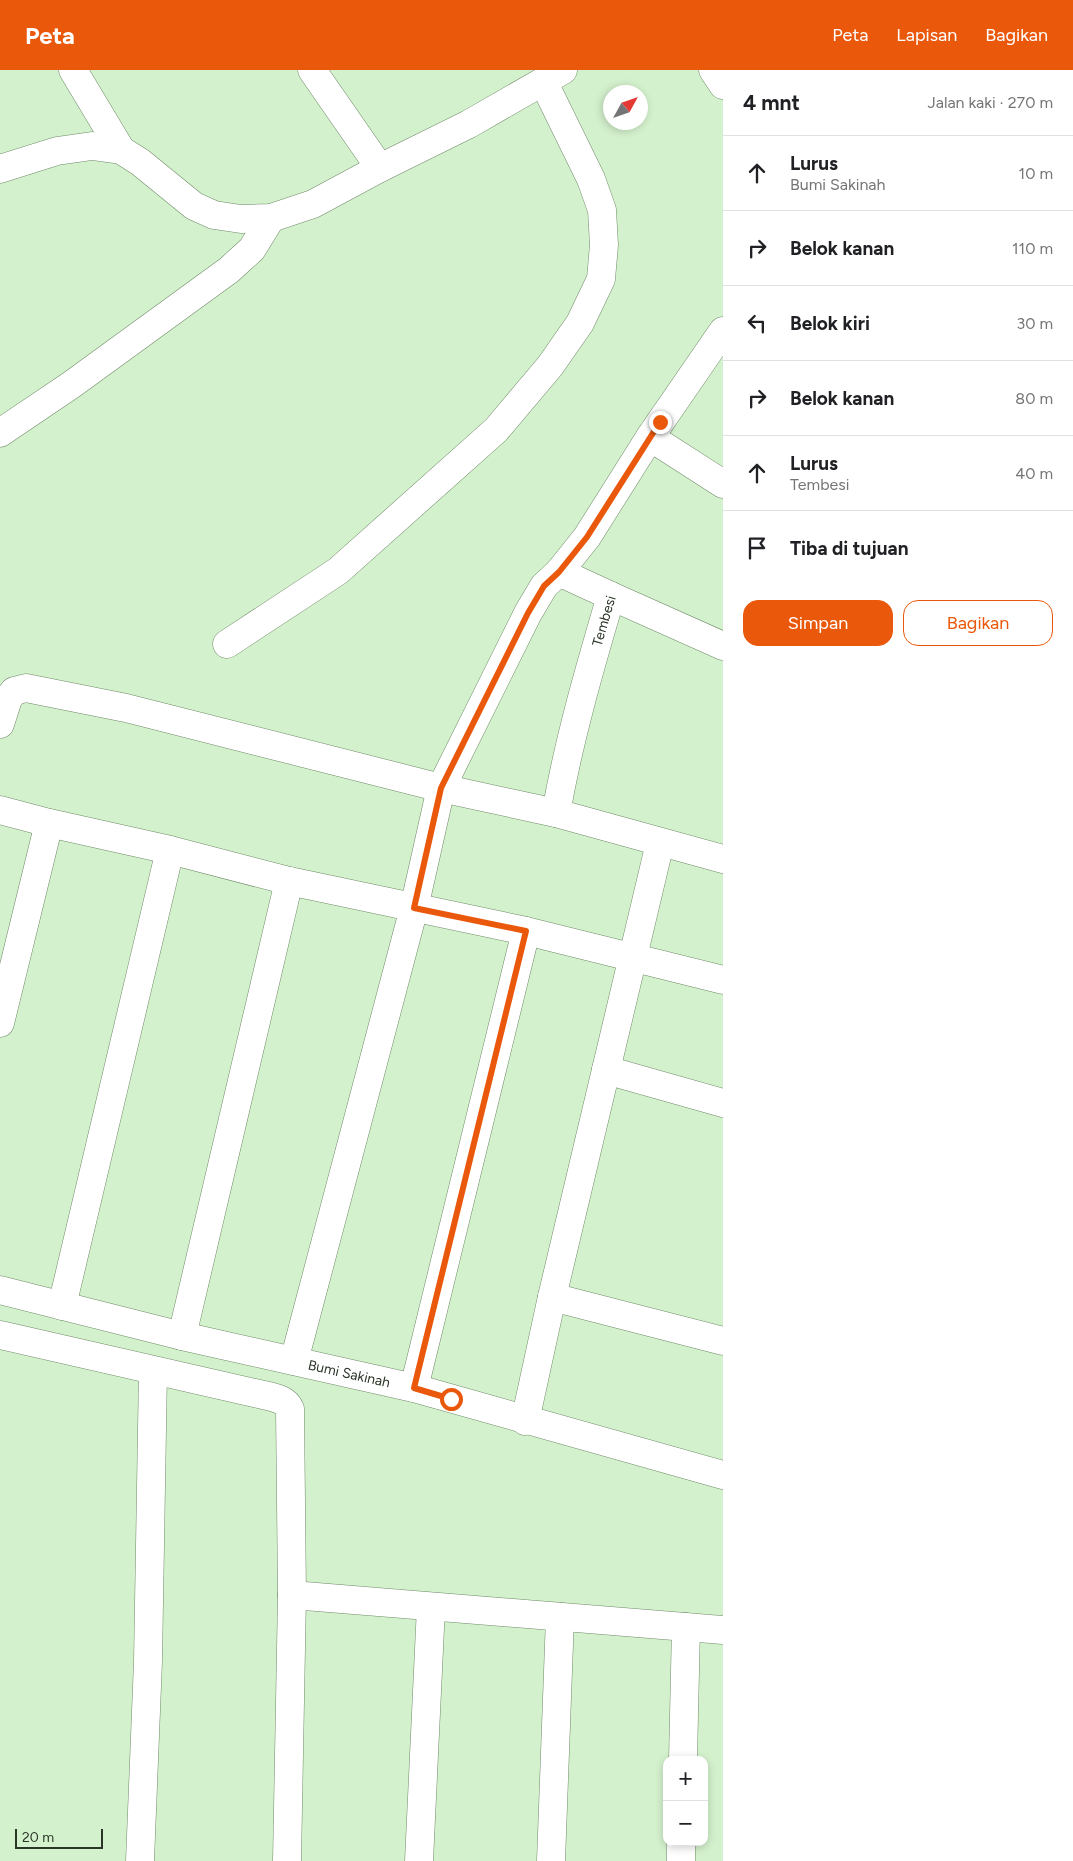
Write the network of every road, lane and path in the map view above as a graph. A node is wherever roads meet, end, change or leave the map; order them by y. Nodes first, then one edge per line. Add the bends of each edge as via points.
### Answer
1 (73, 70) edge
2 (312, 70) edge
3 (713, 70) edge
4 (553, 76) edge
5 (723, 85) edge
6 (121, 150) junction
7 (380, 168) junction
8 (0, 169) edge
9 (271, 218) junction
10 (723, 331) edge
11 (0, 433) edge
12 (650, 437) junction
13 (723, 484) edge
14 (559, 572) junction
15 (611, 596) junction
16 (227, 644) dead end
17 (723, 646) edge
18 (0, 724) edge
19 (441, 788) junction
20 (557, 803) junction
21 (0, 810) edge
22 (49, 824) junction
23 (660, 843) junction
24 (170, 850) junction
25 (723, 859) edge
26 (289, 881) junction
27 (414, 908) junction
28 (526, 931) junction
29 (632, 959) junction
30 (723, 980) edge
31 (0, 1023) edge
32 (606, 1070) junction
33 (723, 1103) edge
34 (0, 1290) edge
35 (552, 1297) junction
36 (62, 1306) junction
37 (0, 1335) edge
38 (182, 1336) junction
39 (723, 1342) edge
40 (294, 1361) junction
41 (153, 1370) junction
42 (414, 1388) junction
43 (525, 1421) junction
44 (723, 1475) edge
45 (292, 1595) junction
46 (431, 1607) junction
47 (560, 1617) junction
48 (686, 1627) junction
49 (723, 1630) edge
50 (683, 1756) edge
51 (681, 1846) edge
52 (140, 1861) edge
53 (287, 1861) edge
54 (419, 1861) edge
55 (551, 1861) edge
56 (681, 1861) edge

1 - 6 street
2 - 7 street
3 - 5 street
4 - 7 street via 469,124
4 - 16 street via 602,210 604,245 601,279 580,323 550,366 496,430 338,571
6 - 8 street via 92,146 57,151
6 - 9 street via 194,206 214,215 240,219
7 - 9 street via 313,204
9 - 11 street via 252,249 229,270
10 - 12 street
12 - 13 street
12 - 14 street via 587,537
14 - 15 street, Tembesi
14 - 19 street via 544,586 528,613
15 - 17 street
15 - 20 street, Tembesi via 583,690
18 - 19 street via 11,695 26,688 126,708
19 - 20 street
19 - 27 street
20 - 23 street
21 - 22 street
22 - 24 street
22 - 31 street
23 - 25 street
23 - 29 street
24 - 26 street
24 - 36 street
26 - 27 street
26 - 38 street
27 - 28 street
27 - 40 street
28 - 29 street
28 - 42 street
29 - 30 street
29 - 32 street
32 - 33 street
32 - 35 street
34 - 36 street, Bumi Sakinah
35 - 39 street
35 - 43 street
36 - 38 street, Bumi Sakinah
37 - 41 street
38 - 40 street, Bumi Sakinah
40 - 42 street, Bumi Sakinah
41 - 45 street via 278,1399 289,1407
41 - 52 street via 148,1660
42 - 43 street, Bumi Sakinah
43 - 44 street, Bumi Sakinah
45 - 46 street
45 - 53 street
46 - 47 street
46 - 54 street
47 - 48 street
47 - 55 street
48 - 49 street
48 - 50 street
51 - 56 street

